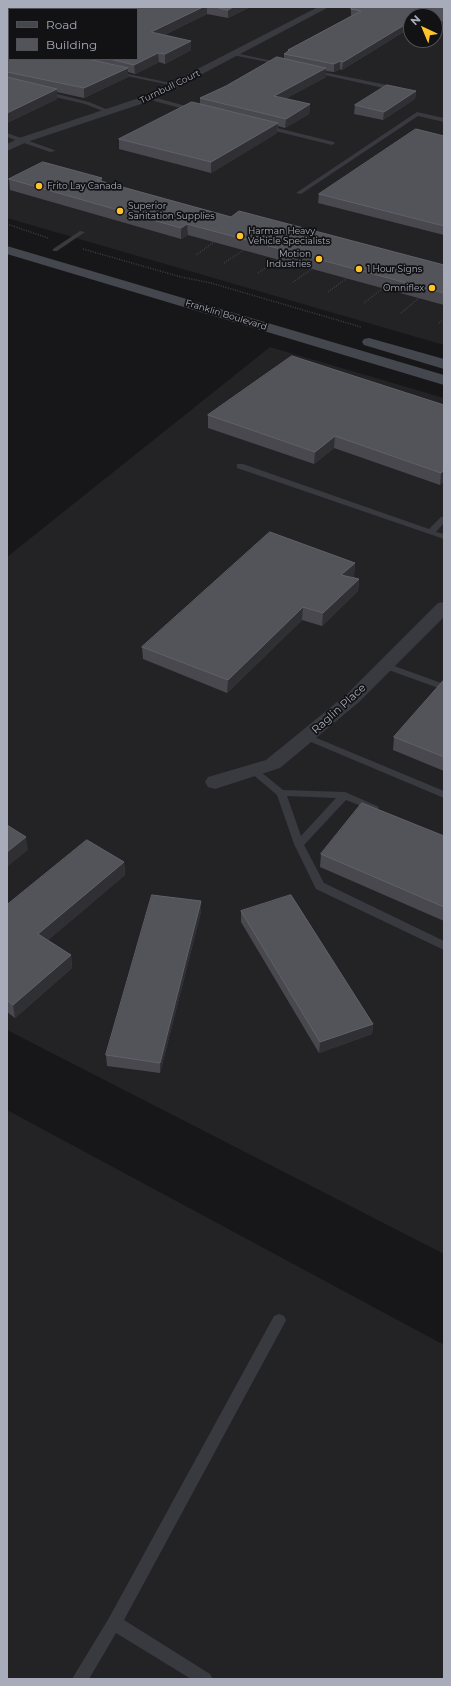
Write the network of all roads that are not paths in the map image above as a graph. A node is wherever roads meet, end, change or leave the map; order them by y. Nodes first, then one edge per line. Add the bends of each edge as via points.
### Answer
1 (325, 7) edge
2 (235, 54) junction
3 (288, 65) edge
4 (108, 70) edge
5 (311, 70) edge
6 (175, 85) junction
7 (402, 90) edge
8 (36, 91) edge
9 (149, 98) junction
10 (110, 112) junction
11 (202, 112) edge
12 (444, 120) edge
13 (256, 124) edge
14 (7, 135) edge
15 (23, 140) junction
16 (332, 143) dead end
17 (7, 148) edge
18 (52, 151) dead end
19 (299, 193) dead end
20 (82, 232) dead end
21 (41, 246) dead end
22 (63, 249) joint
23 (7, 250) edge
24 (352, 337) dead end
25 (444, 364) edge
26 (444, 380) edge
27 (240, 466) dead end
28 (444, 519) edge
29 (431, 532) junction
30 (444, 537) edge
31 (444, 607) edge
32 (386, 666) junction
33 (444, 688) edge
34 (307, 737) junction
35 (253, 770) junction
36 (215, 782) dead end
37 (281, 793) junction
38 (345, 795) junction
39 (444, 796) edge
40 (385, 812) edge
41 (299, 844) junction
42 (444, 946) edge
43 (279, 1320) dead end
44 (114, 1623) junction
45 (80, 1679) edge
46 (205, 1679) edge

1 - 2 street, Turnbull Court
2 - 3 lane
2 - 6 street, Turnbull Court
4 - 6 lane
5 - 7 lane
6 - 9 street, Turnbull Court
8 - 10 lane via 87,103
9 - 10 street, Turnbull Court
9 - 11 lane
10 - 15 street, Turnbull Court
12 - 19 lane via 417,114
13 - 16 lane
14 - 15 lane
15 - 17 street, Turnbull Court
15 - 18 lane
20 - 22 lane
21 - 22 main road
23 - 26 main road, Franklin Boulevard
24 - 25 main road
27 - 29 lane
28 - 29 lane
29 - 30 lane
31 - 32 street, Raglin Place
32 - 33 lane
32 - 34 street, Raglin Place
34 - 35 street, Raglin Place via 273,764
34 - 39 lane
35 - 36 street, Raglin Place
35 - 37 lane
37 - 38 lane
37 - 41 lane
38 - 40 lane
38 - 41 lane
41 - 42 lane via 320,886
43 - 44 lane
44 - 45 lane
44 - 46 lane

